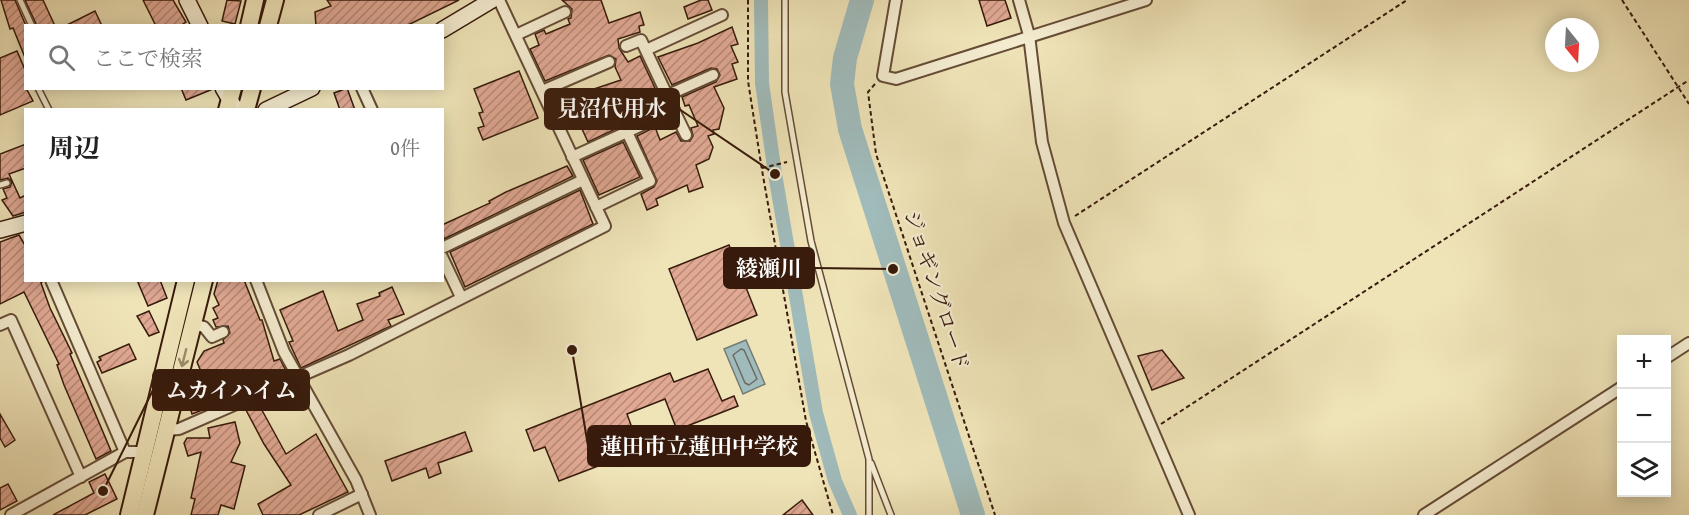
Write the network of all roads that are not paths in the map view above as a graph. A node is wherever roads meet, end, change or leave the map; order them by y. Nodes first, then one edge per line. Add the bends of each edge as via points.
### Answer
1 (20, 0) edge
2 (187, 0) edge
3 (255, 0) edge
4 (275, 0) edge
5 (492, 0) edge
6 (499, 0) edge
7 (784, 0) edge
8 (896, 0) edge
9 (1018, 0) edge
10 (1146, 0) edge
11 (565, 12) dead end
12 (722, 15) dead end
13 (31, 24) edge
14 (197, 24) edge
15 (249, 24) edge
16 (269, 24) edge
17 (444, 29) edge
18 (516, 35) junction
19 (1029, 35) junction
20 (626, 46) dead end
21 (646, 50) junction
22 (609, 62) dead end
23 (713, 75) dead end
24 (39, 90) edge
25 (251, 90) edge
26 (308, 90) edge
27 (363, 90) edge
28 (542, 92) junction
29 (668, 95) junction
30 (48, 108) edge
31 (247, 108) edge
32 (271, 108) edge
33 (371, 108) edge
34 (674, 110) junction
35 (627, 132) junction
36 (686, 135) dead end
37 (572, 157) junction
38 (583, 180) junction
39 (7, 183) dead end
40 (0, 185) edge
41 (596, 207) junction
42 (24, 224) edge
43 (0, 230) edge
44 (444, 247) edge
45 (444, 261) edge
46 (52, 282) edge
47 (186, 282) edge
48 (204, 282) edge
49 (257, 282) edge
50 (460, 297) junction
51 (193, 324) junction
52 (0, 325) edge
53 (222, 332) dead end
54 (1689, 343) edge
55 (1671, 355) edge
56 (297, 378) junction
57 (1619, 389) edge
58 (166, 430) junction
59 (125, 452) junction
60 (144, 452) junction
61 (869, 459) junction
62 (81, 477) junction
63 (362, 494) junction
64 (11, 515) edge
65 (129, 515) edge
66 (146, 515) edge
67 (319, 515) edge
68 (370, 515) edge
69 (869, 515) edge
70 (891, 515) edge
71 (1188, 515) edge
72 (1424, 515) edge

1 - 13 lane
2 - 14 main road
3 - 15 main road
4 - 16 main road
5 - 17 main road
6 - 18 street
7 - 61 lane via 785,92 812,241
8 - 19 street via 883,76 896,79
9 - 19 street
10 - 19 street
11 - 18 street
12 - 21 street
18 - 28 street
19 - 71 street via 1042,142 1064,223
20 - 21 street via 641,40
21 - 29 street
22 - 28 street
23 - 29 street
24 - 30 lane
25 - 31 main road
26 - 32 main road
27 - 33 street
28 - 37 street
29 - 34 street
34 - 35 street
34 - 36 street
35 - 37 street
35 - 41 street via 650,181
37 - 38 street
38 - 41 street
38 - 44 street
39 - 40 lane
41 - 50 street via 605,226
42 - 43 main road
45 - 50 street
46 - 59 street
47 - 60 main road
48 - 51 main road
49 - 56 street
50 - 56 street
51 - 53 street via 204,327 212,337
51 -> 58 main road
52 - 62 street via 11,320
54 - 55 street
56 - 58 street via 179,429
56 - 63 street
57 - 72 street
58 - 66 main road
59 - 60 street
59 - 62 street
60 - 65 main road
61 - 69 lane
61 - 70 lane
62 - 64 street
63 - 67 street
63 - 68 street

